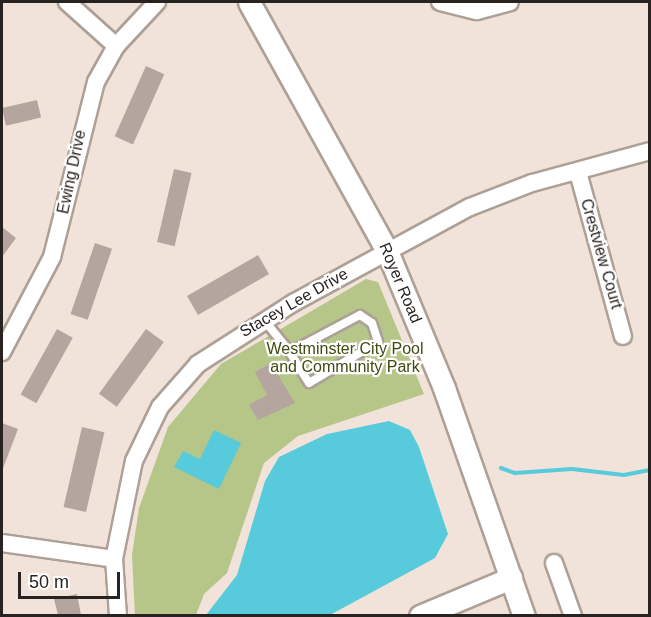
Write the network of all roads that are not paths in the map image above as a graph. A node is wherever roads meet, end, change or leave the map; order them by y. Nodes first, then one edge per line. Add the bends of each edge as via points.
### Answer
1 (67, 2) edge
2 (158, 2) edge
3 (249, 2) edge
4 (440, 2) edge
5 (510, 2) edge
6 (116, 46) junction
7 (650, 151) edge
8 (578, 172) junction
9 (387, 250) junction
10 (264, 320) junction
11 (623, 336) dead end
12 (2, 352) edge
13 (290, 352) junction
14 (2, 543) edge
15 (114, 559) junction
16 (555, 563) dead end
17 (511, 578) junction
18 (118, 615) edge
19 (420, 615) edge
20 (524, 615) edge
21 (573, 615) edge

1 - 6 street
2 - 6 street, Ewing Drive
3 - 9 street, Royer Road
4 - 5 street via 477,11
6 - 12 street, Ewing Drive via 83,121 52,257
7 - 8 street, Stacey Lee Drive
8 - 9 street, Stacey Lee Drive via 470,207
8 - 11 street, Crestview Court
9 - 10 street, Stacey Lee Drive
9 - 17 street, Royer Road via 444,388
10 - 13 lane
10 - 15 street, Stacey Lee Drive via 198,364 160,407 134,460
13 - 13 lane via 360,315 372,323 378,342 309,383
14 - 15 street
15 - 18 street, Stacey Lee Drive
16 - 21 street
17 - 19 street
17 - 20 street, Royer Road

